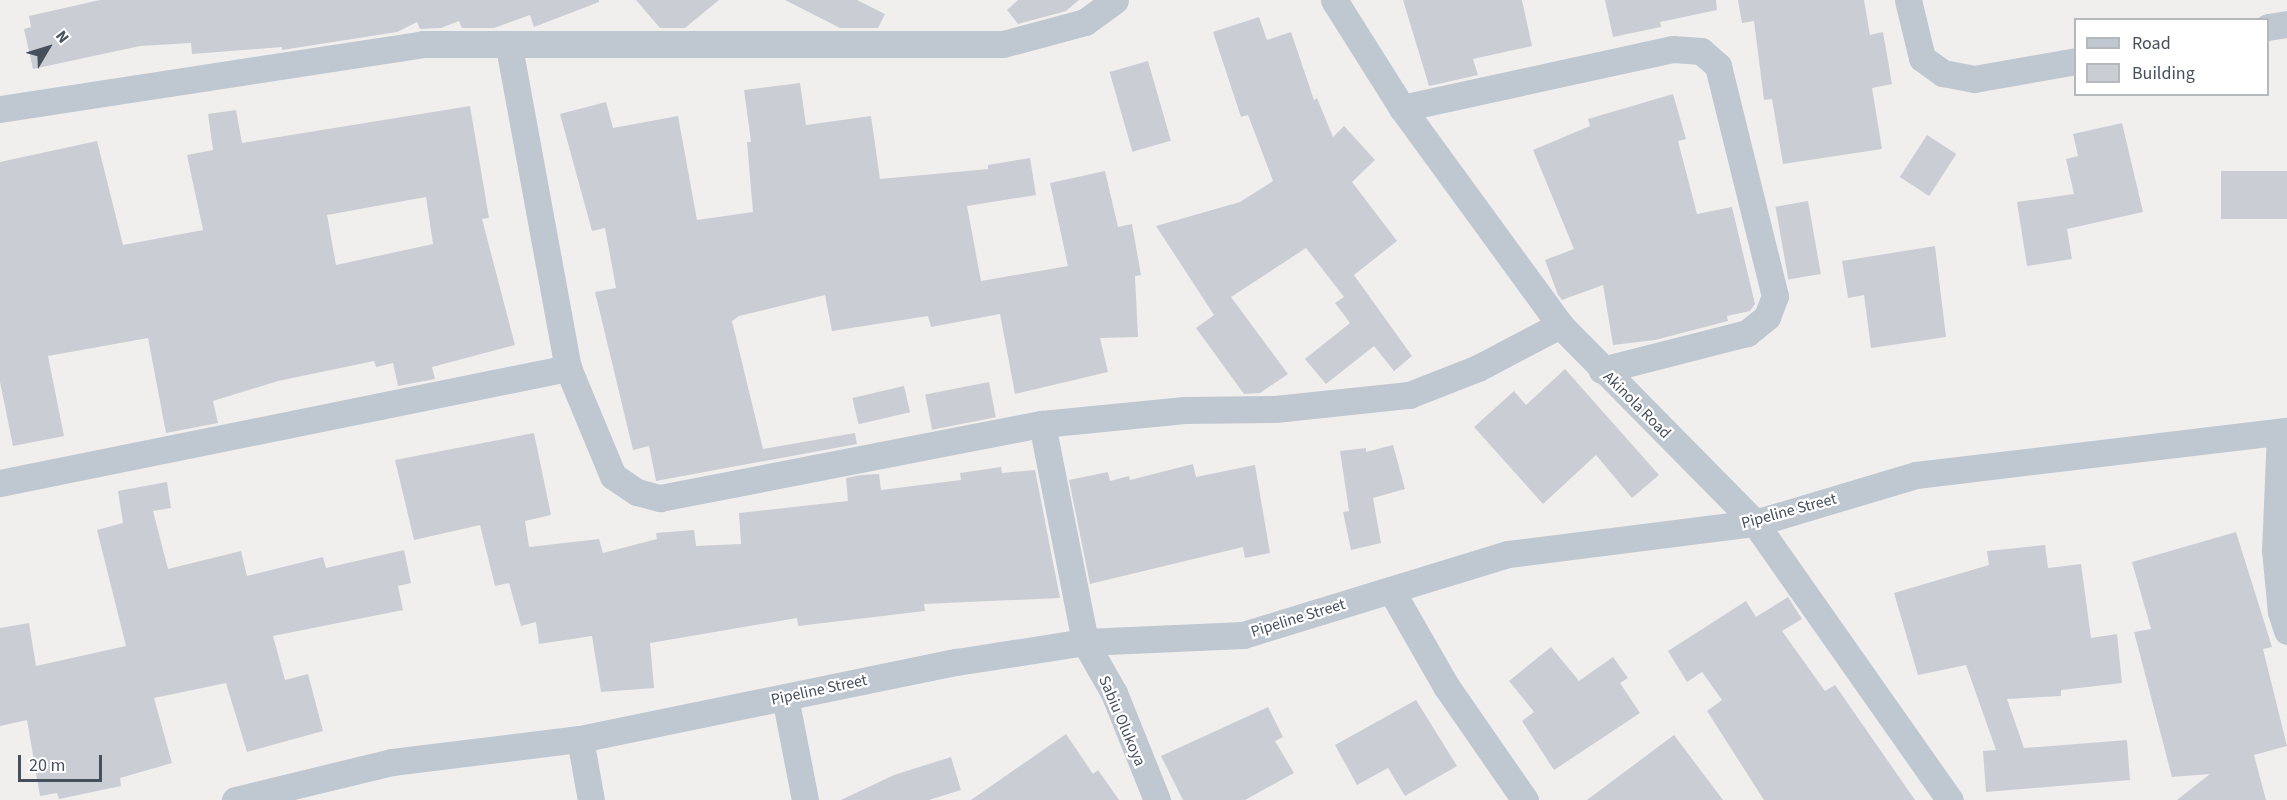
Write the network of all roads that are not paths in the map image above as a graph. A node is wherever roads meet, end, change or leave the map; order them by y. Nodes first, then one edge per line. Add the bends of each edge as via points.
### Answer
1 (1115, 0) edge
2 (1334, 0) edge
3 (1908, 0) edge
4 (2287, 24) edge
5 (2269, 27) edge
6 (509, 47) junction
7 (2074, 61) edge
8 (0, 107) edge
9 (1402, 108) junction
10 (1560, 325) junction
11 (568, 368) junction
12 (1602, 370) junction
13 (1041, 424) junction
14 (2284, 431) edge
15 (0, 483) edge
16 (1755, 523) junction
17 (1391, 590) junction
18 (2287, 631) edge
19 (1085, 642) junction
20 (785, 697) junction
21 (580, 739) junction
22 (234, 800) edge
23 (591, 800) edge
24 (805, 800) edge
25 (1157, 800) edge
26 (1525, 800) edge
27 (1950, 800) edge

1 - 6 street via 1085,22 1003,44
2 - 9 street, Akinola Road
3 - 7 street via 1922,58 1943,73 1974,79
4 - 5 street
6 - 8 street via 423,44
6 - 11 street
9 - 10 street, Akinola Road
9 - 12 street via 1673,50 1701,51 1718,66 1775,296 1767,318 1748,333
10 - 12 street, Akinola Road
10 - 13 street via 1478,368 1409,394 1275,409 1184,410
11 - 13 street via 613,476 637,492 660,498
11 - 15 street
12 - 16 street, Akinola Road
13 - 19 street, Sabiu Olukoya
14 - 16 street, Pipeline Street via 1916,475
14 - 18 street via 2275,550 2281,612
16 - 17 street, Pipeline Street via 1508,554
16 - 27 street, Akinola Road
17 - 19 street, Pipeline Street via 1243,635
17 - 26 street via 1446,686
19 - 20 street, Pipeline Street via 956,662
19 - 25 street, Sabiu Olukoya via 1114,693
20 - 21 street, Pipeline Street
20 - 24 street
21 - 22 street, Pipeline Street via 392,762
21 - 23 street

